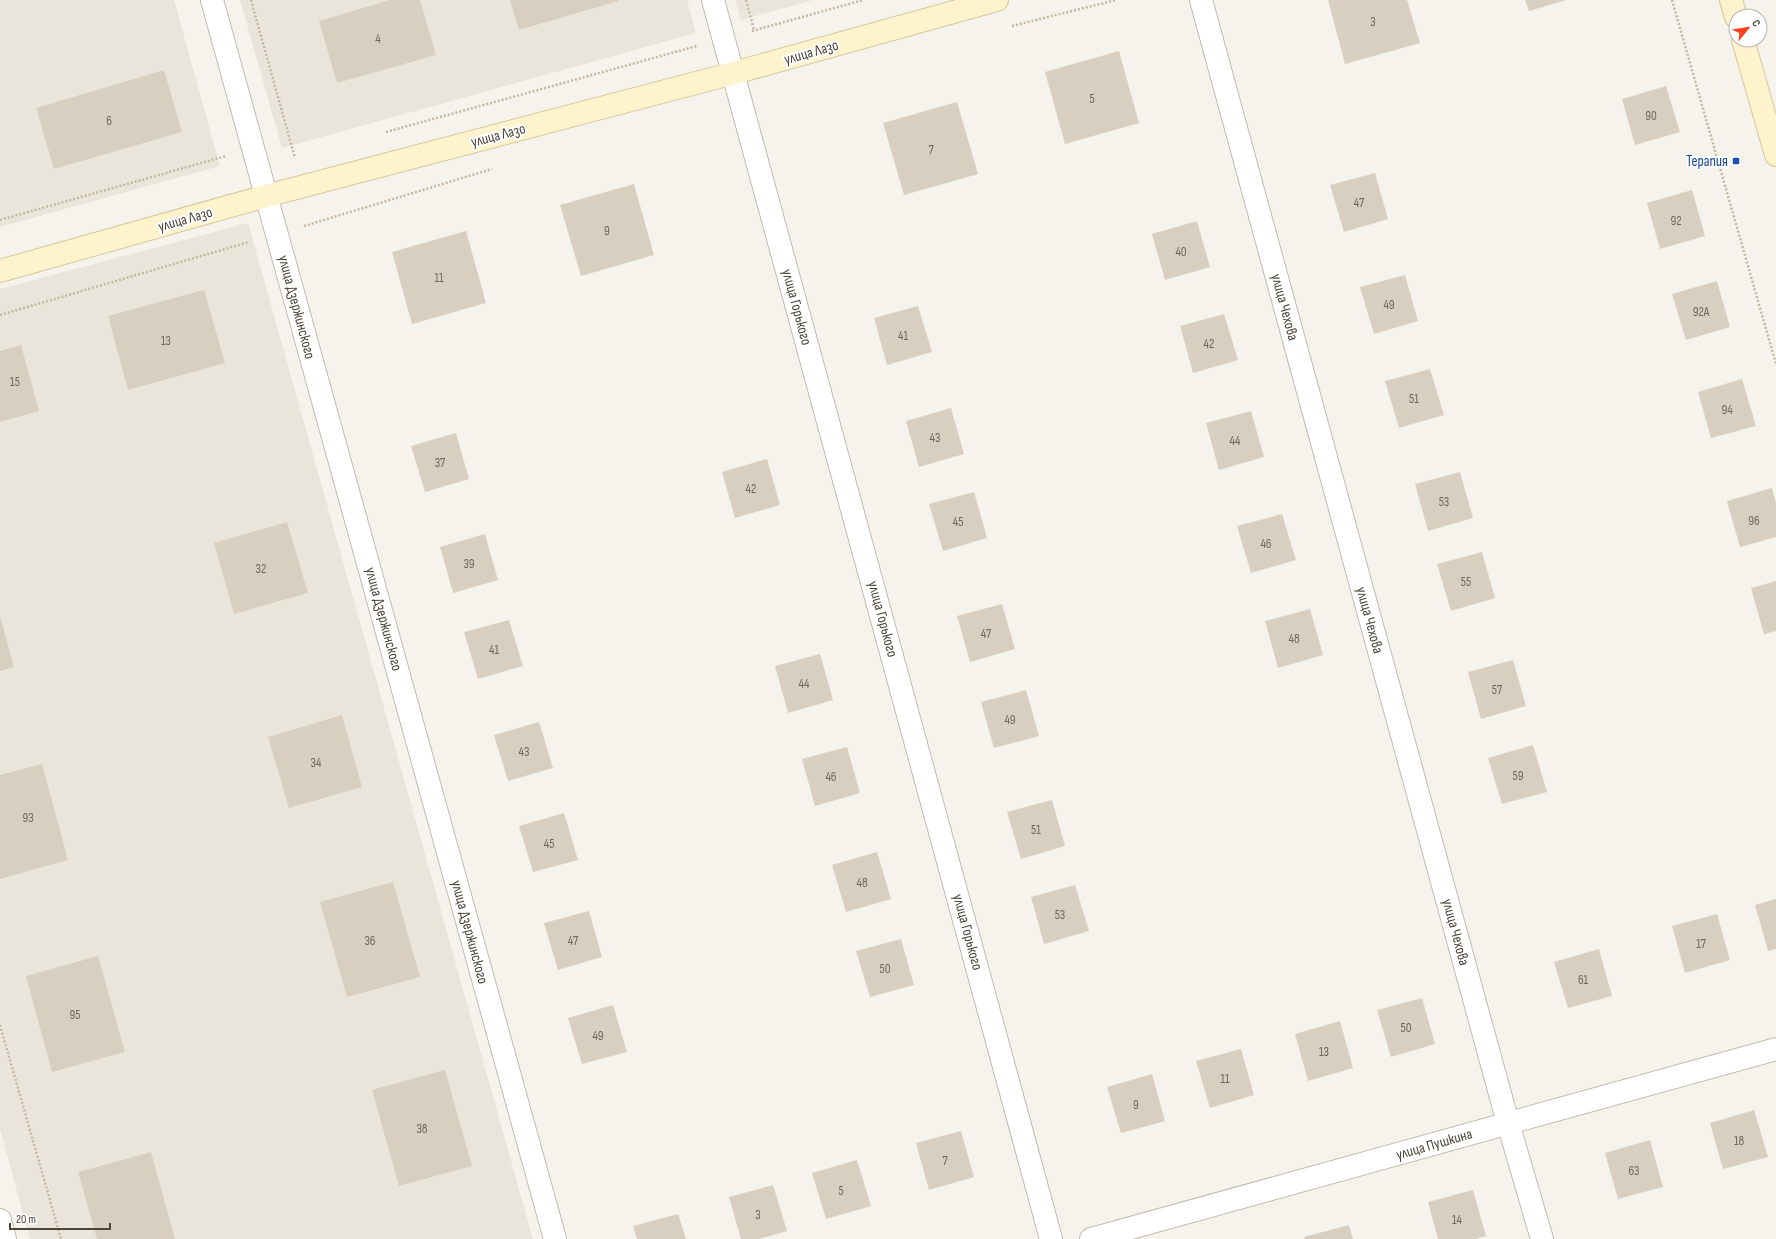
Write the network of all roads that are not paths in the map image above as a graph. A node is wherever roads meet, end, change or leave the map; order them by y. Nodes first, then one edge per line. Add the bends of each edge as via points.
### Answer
1 (212, 0) edge
2 (713, 0) edge
3 (997, 0) edge
4 (1201, 0) edge
5 (1745, 48) edge
6 (734, 74) junction
7 (1776, 155) edge
8 (266, 196) junction
9 (0, 271) edge
10 (1776, 1049) edge
11 (1508, 1123) junction
12 (0, 1220) edge
13 (5, 1239) edge
14 (555, 1239) edge
15 (1052, 1239) edge
16 (1091, 1239) edge
17 (1542, 1239) edge

1 - 8 street, улица Дзержинского
2 - 6 street, улица Горького
3 - 6 street, улица Лазо
4 - 11 street, улица Чехова
5 - 7 street
6 - 8 street, улица Лазо
6 - 15 street, улица Горького
8 - 9 street, улица Лазо
8 - 14 street, улица Дзержинского
10 - 11 street, улица Пушкина
11 - 16 street, улица Пушкина
11 - 17 street, улица Чехова
12 - 13 street

